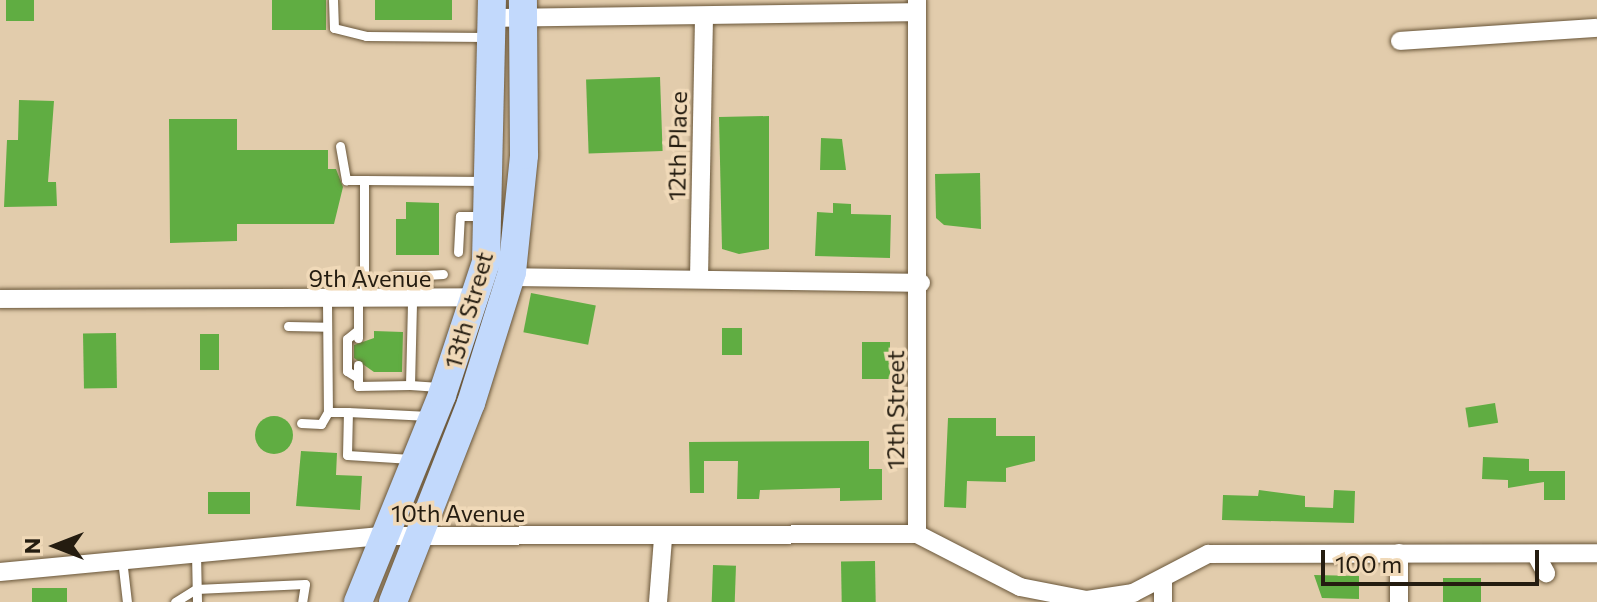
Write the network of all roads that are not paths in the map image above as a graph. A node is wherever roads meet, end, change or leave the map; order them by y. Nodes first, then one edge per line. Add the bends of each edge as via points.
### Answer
1 (333, 0) edge
2 (917, 6) edge
3 (524, 9) edge
4 (704, 16) junction
5 (493, 18) edge
6 (1597, 28) edge
7 (1400, 41) dead end
8 (340, 146) dead end
9 (364, 180) junction
10 (493, 181) junction
11 (491, 217) junction
12 (458, 252) dead end
13 (512, 272) junction
14 (443, 274) dead end
15 (394, 275) dead end
16 (426, 275) junction
17 (699, 278) junction
18 (921, 283) junction
19 (0, 299) edge
20 (473, 301) junction
21 (327, 302) junction
22 (419, 302) junction
23 (361, 303) junction
24 (288, 326) dead end
25 (327, 327) junction
26 (358, 365) dead end
27 (358, 378) junction
28 (410, 385) junction
29 (445, 387) junction
30 (328, 412) junction
31 (348, 412) junction
32 (433, 416) junction
33 (301, 423) dead end
34 (415, 460) junction
35 (917, 534) junction
36 (383, 536) junction
37 (418, 537) junction
38 (663, 538) junction
39 (196, 552) junction
40 (1399, 553) junction
41 (1597, 553) edge
42 (1536, 555) junction
43 (122, 559) junction
44 (0, 572) edge
45 (1546, 573) dead end
46 (1163, 579) junction
47 (196, 589) junction
48 (127, 602) edge
49 (175, 602) edge
50 (197, 602) edge
51 (302, 602) edge
52 (358, 602) edge
53 (393, 602) edge
54 (658, 602) edge
55 (1163, 602) edge
56 (1399, 602) edge

1 - 5 lane via 334,28 366,36
2 - 4 street
2 - 18 street, 12th Street
3 - 4 street
3 - 5 street
3 - 13 main road, 13th Street via 522,206
4 - 17 street, 12th Place
5 - 10 main road, 13th Street
6 - 7 street
8 - 9 lane via 346,180
9 - 10 lane
9 - 23 lane
10 - 11 main road, 13th Street
11 - 12 lane via 460,216
11 - 20 main road, 13th Street
13 - 17 street
13 - 20 street
13 - 37 main road, 13th Street
14 - 16 lane
15 - 16 lane
16 - 22 lane
17 - 18 street
18 - 35 street, 12th Street
19 - 21 street, 9th Avenue
20 - 22 street, 9th Avenue
20 - 29 main road, 13th Street
21 - 23 street, 9th Avenue
21 - 25 lane
22 - 23 street, 9th Avenue
22 - 28 lane
23 - 27 lane via 358,334 347,339 347,371
24 - 25 lane
25 - 30 lane
26 - 27 lane
27 - 28 lane via 358,386
28 - 29 lane
29 - 32 main road, 13th Street
30 - 31 lane
30 - 33 lane via 321,424
31 - 32 lane
31 - 34 lane via 347,455
32 - 34 main road, 13th Street
34 - 36 main road, 13th Street
35 - 38 street, 10th Avenue
35 - 46 street via 1020,587 1053,595 1117,598
36 - 37 street, 10th Avenue
36 - 39 street, 10th Avenue
36 - 52 main road, 13th Street
37 - 38 street, 10th Avenue
37 - 53 main road, 13th Street
38 - 54 street
39 - 43 street, 10th Avenue
39 - 47 lane
40 - 42 street
40 - 46 street via 1208,554
40 - 56 street
41 - 42 street
42 - 45 street
43 - 44 street, 10th Avenue
43 - 48 lane
46 - 55 street
47 - 49 lane
47 - 50 lane
47 - 51 lane via 305,584

